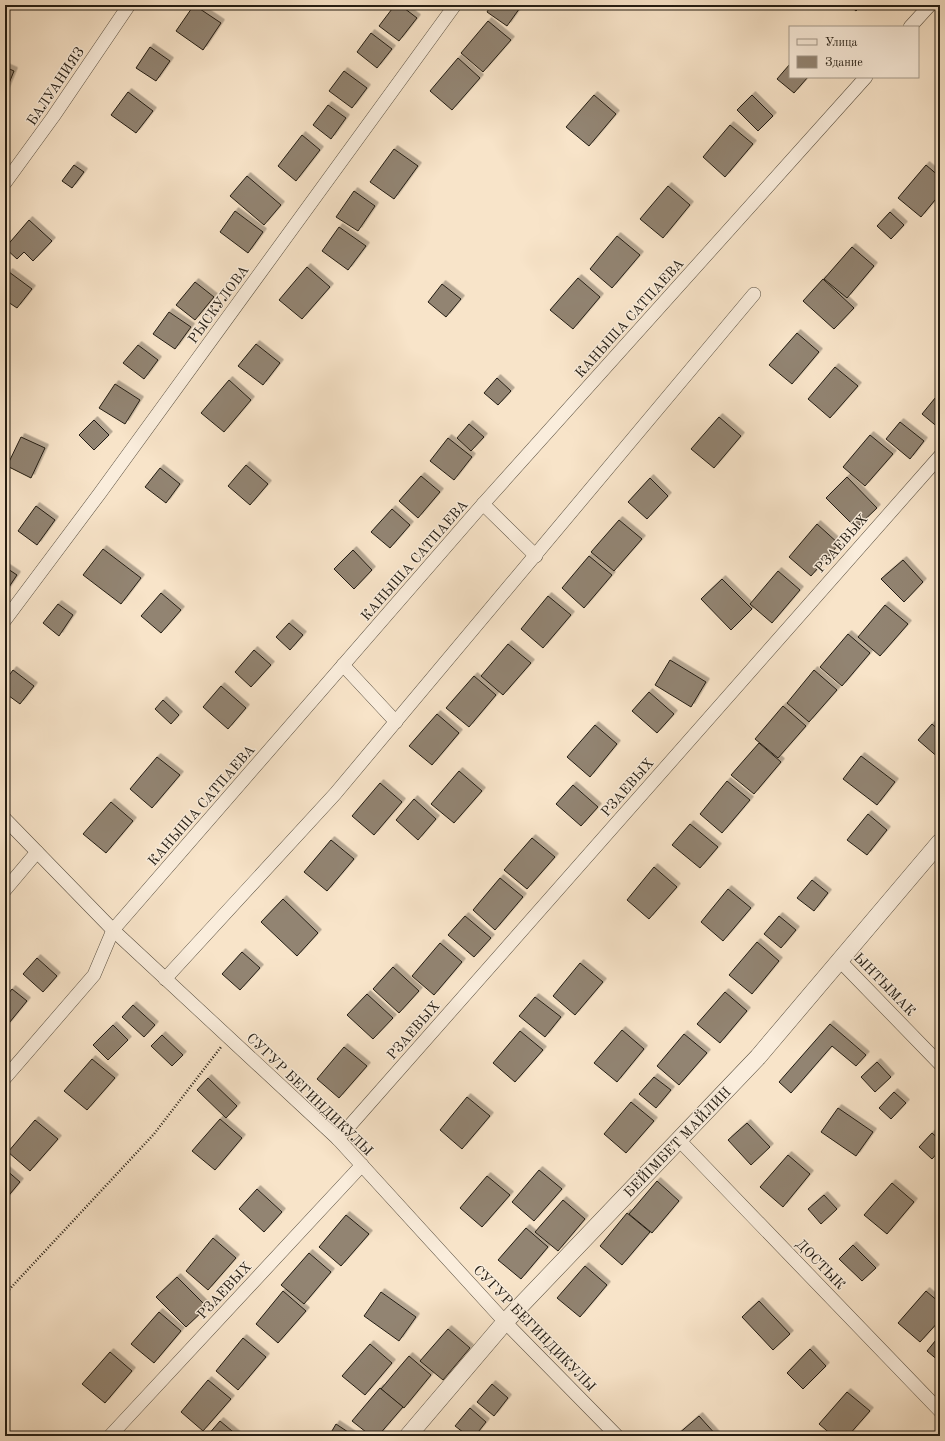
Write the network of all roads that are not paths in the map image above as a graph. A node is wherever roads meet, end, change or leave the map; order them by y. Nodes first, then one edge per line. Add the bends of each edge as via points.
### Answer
1 (129, 5) edge
2 (455, 5) edge
3 (930, 5) edge
4 (911, 26) edge
5 (865, 78) edge
6 (5, 183) edge
7 (754, 294) dead end
8 (940, 456) edge
9 (483, 504) junction
10 (536, 556) junction
11 (5, 620) edge
12 (344, 665) junction
13 (396, 722) junction
14 (5, 819) edge
15 (940, 842) edge
16 (38, 852) junction
17 (5, 890) edge
18 (113, 930) junction
19 (840, 961) junction
20 (165, 979) junction
21 (940, 1064) edge
22 (5, 1078) edge
23 (338, 1139) junction
24 (679, 1140) junction
25 (362, 1165) junction
26 (505, 1322) junction
27 (940, 1411) edge
28 (110, 1436) edge
29 (408, 1436) edge
30 (617, 1436) edge

1 - 6 street, БАЛУАНИЯЗ
2 - 11 street, РЫСКУЛОВА
3 - 4 street
5 - 9 street, КАНЫША САТПАЕВА
7 - 10 street
8 - 23 street, РЗАЕВЫХ
9 - 10 street
9 - 12 street, КАНЫША САТПАЕВА
10 - 13 street
12 - 13 street
12 - 18 street, КАНЫША САТПАЕВА
13 - 20 street via 335,794
14 - 16 street, СУГУР БЕГИНДИКУЛЫ
15 - 19 street, БЕЙІМБЕТ МАЙЛИН
16 - 17 street
16 - 18 street, СУГУР БЕГИНДИКУЛЫ
18 - 20 street, СУГУР БЕГИНДИКУЛЫ
18 - 22 street, КАНЫША САТПАЕВА via 94,974
19 - 21 street, ЫНТЫМАК
19 - 24 street, БЕЙІМБЕТ МАЙЛИН via 758,1057
20 - 23 street, СУГУР БЕГИНДИКУЛЫ
23 - 25 street, СУГУР БЕГИНДИКУЛЫ
24 - 26 street, БЕЙІМБЕТ МАЙЛИН
24 - 27 street, ДОСТЫК
25 - 26 street, СУГУР БЕГИНДИКУЛЫ
25 - 28 street, РЗАЕВЫХ
26 - 29 street, БЕЙІМБЕТ МАЙЛИН
26 - 30 street, СУГУР БЕГИНДИКУЛЫ

